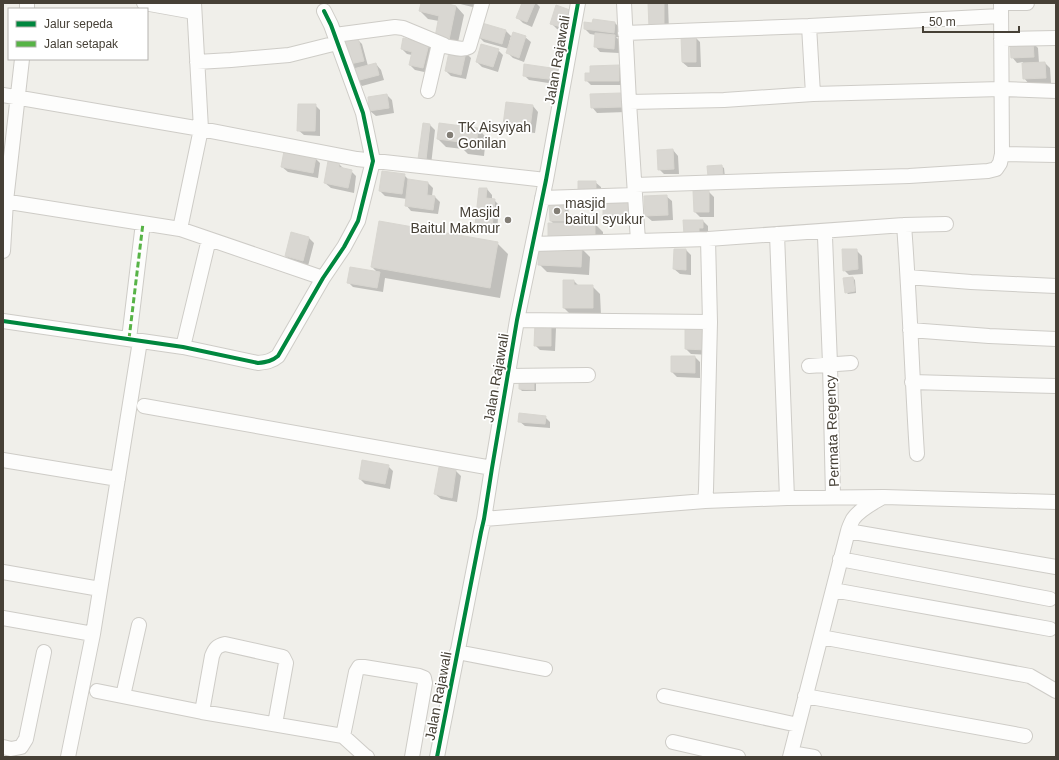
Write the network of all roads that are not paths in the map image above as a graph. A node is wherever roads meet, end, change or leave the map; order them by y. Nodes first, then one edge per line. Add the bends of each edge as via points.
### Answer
1 (144, 3) edge
2 (482, 3) edge
3 (578, 3) edge
4 (624, 3) edge
5 (1027, 3) edge
6 (1001, 7) edge
7 (194, 8) edge
8 (324, 11) dead end
9 (809, 26) junction
10 (625, 33) junction
11 (1056, 38) edge
12 (336, 39) junction
13 (1000, 39) junction
14 (444, 45) junction
15 (22, 60) edge
16 (197, 62) junction
17 (1001, 89) junction
18 (428, 91) dead end
19 (1056, 91) edge
20 (813, 94) junction
21 (3, 96) edge
22 (18, 98) junction
23 (628, 102) junction
24 (201, 129) junction
25 (1002, 154) junction
26 (1056, 155) edge
27 (373, 161) junction
28 (546, 180) junction
29 (635, 190) junction
30 (542, 198) junction
31 (5, 201) edge
32 (144, 223) junction
33 (946, 224) dead end
34 (904, 226) junction
35 (180, 229) junction
36 (777, 234) junction
37 (825, 237) dead end
38 (209, 239) junction
39 (708, 239) junction
40 (638, 241) junction
41 (533, 244) junction
42 (3, 251) edge
43 (908, 277) junction
44 (323, 278) junction
45 (1056, 286) edge
46 (517, 320) junction
47 (3, 321) edge
48 (710, 322) junction
49 (910, 330) junction
50 (1056, 339) edge
51 (134, 340) junction
52 (183, 347) junction
53 (851, 363) dead end
54 (830, 364) junction
55 (809, 366) dead end
56 (588, 375) dead end
57 (508, 376) junction
58 (912, 382) junction
59 (1056, 386) edge
60 (144, 406) dead end
61 (917, 454) dead end
62 (3, 460) edge
63 (492, 468) junction
64 (118, 478) junction
65 (839, 497) junction
66 (884, 497) junction
67 (787, 498) junction
68 (704, 501) junction
69 (1056, 502) edge
70 (484, 520) junction
71 (850, 526) junction
72 (840, 560) junction
73 (1056, 567) edge
74 (3, 572) edge
75 (100, 589) junction
76 (833, 590) junction
77 (1050, 599) dead end
78 (3, 618) edge
79 (139, 624) dead end
80 (1050, 629) dead end
81 (94, 634) junction
82 (821, 637) junction
83 (44, 652) dead end
84 (457, 652) junction
85 (545, 669) dead end
86 (96, 691) dead end
87 (1056, 691) edge
88 (123, 696) junction
89 (664, 696) dead end
90 (805, 696) junction
91 (202, 712) junction
92 (275, 724) junction
93 (798, 725) junction
94 (343, 736) junction
95 (1024, 736) dead end
96 (673, 742) dead end
97 (3, 747) edge
98 (791, 755) edge
99 (68, 757) edge
100 (367, 757) edge
101 (412, 757) edge
102 (437, 757) edge
103 (738, 757) edge
104 (814, 757) edge

1 - 7 street
2 - 14 street via 469,47 463,49
3 - 28 street, Jalan Rajawali
4 - 10 street
5 - 6 street
6 - 9 street
6 - 13 street
7 - 16 street
8 - 12 street
9 - 10 street
9 - 20 street
10 - 23 street
11 - 13 street
12 - 14 street via 395,27
12 - 16 street via 289,55
12 - 27 street via 362,113
13 - 17 street
14 - 18 street via 438,48
15 - 22 street
16 - 24 street
17 - 19 street
17 - 20 street
17 - 25 street
20 - 23 street via 724,100
21 - 22 street
22 - 24 street
22 - 31 street
23 - 29 street
24 - 27 street
24 - 35 street
25 - 26 street
25 - 29 street via 996,169 988,171
27 - 28 street
27 - 44 street via 358,221
28 - 30 street, Jalan Rajawali
29 - 30 street
29 - 40 street
30 - 41 street, Jalan Rajawali
31 - 32 street
31 - 42 street
32 - 35 street
32 - 51 street
33 - 34 street
34 - 36 street
34 - 43 street
35 - 38 street
36 - 39 street
36 - 67 street
37 - 54 street, Permata Regency
38 - 44 street
38 - 52 street
39 - 40 street
39 - 48 street
40 - 41 street
41 - 46 street, Jalan Rajawali
43 - 45 street
43 - 49 street
44 - 52 street via 286,345 272,360 258,363
46 - 48 street
46 - 57 street, Jalan Rajawali
47 - 51 street
48 - 68 street
49 - 50 street
49 - 58 street
51 - 52 street
51 - 64 street
53 - 54 street, Permata Regency
54 - 55 street, Permata Regency
54 - 65 street, Permata Regency
56 - 57 street
57 - 63 street, Jalan Rajawali
58 - 59 street
58 - 61 street
60 - 63 street
62 - 64 street
63 - 70 street, Jalan Rajawali
64 - 75 street
65 - 66 street
65 - 67 street
65 - 71 street, Permata Regency via 849,502
66 - 69 street
66 - 71 street via 856,515
67 - 68 street
68 - 70 street
70 - 84 street, Jalan Rajawali
71 - 72 street
71 - 73 street
72 - 76 street
72 - 77 street
74 - 75 street
75 - 81 street
76 - 80 street
76 - 82 street
78 - 81 street
79 - 88 street
81 - 99 street
82 - 87 street via 1030,676
82 - 90 street
83 - 97 street via 26,740 20,747
84 - 85 street
84 - 102 street, Jalan Rajawali
86 - 88 street
88 - 91 street
89 - 93 street
90 - 93 street
90 - 95 street
91 - 92 street
91 - 92 street via 214,650 218,645 225,644 283,657 286,663
92 - 94 street
93 - 98 street
94 - 100 street
94 - 101 street via 358,667 419,676 424,678 425,683
96 - 103 street
98 - 104 street

